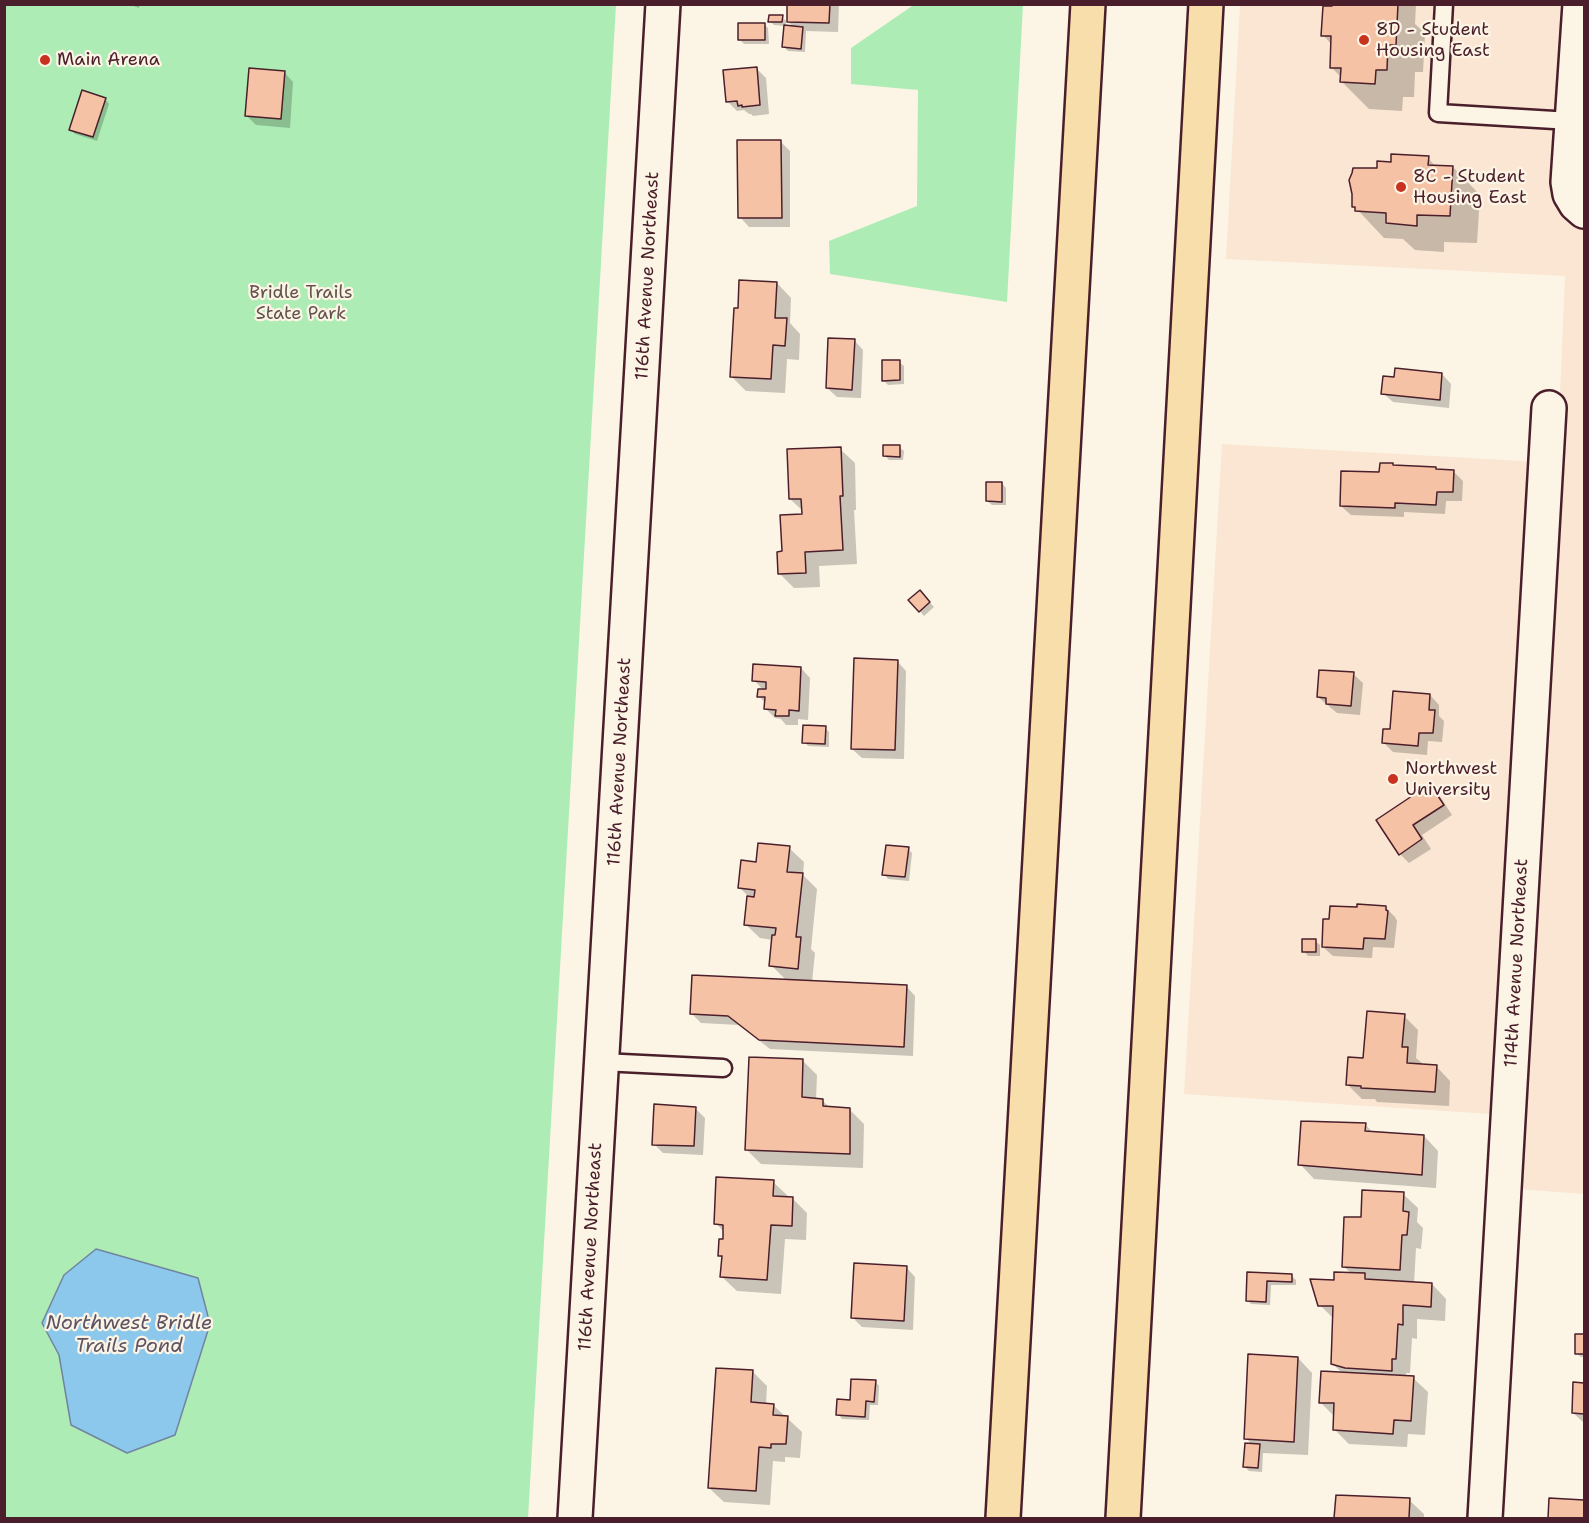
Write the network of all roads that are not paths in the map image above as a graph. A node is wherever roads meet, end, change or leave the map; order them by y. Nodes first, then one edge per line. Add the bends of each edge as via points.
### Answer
1 (663, 4) edge
2 (1088, 4) edge
3 (1206, 4) edge
4 (1444, 4) edge
5 (1580, 4) edge
6 (1571, 121) junction
7 (1584, 211) edge
8 (1549, 408) dead end
9 (602, 1062) junction
10 (723, 1068) dead end
11 (575, 1518) edge
12 (1003, 1518) edge
13 (1123, 1518) edge
14 (1485, 1518) edge

1 - 9 street, 116th Avenue Northeast
2 - 12 highway
3 - 13 highway
4 - 6 lane via 1438,113
5 - 6 street
6 - 7 street via 1568,182 1570,194
8 - 14 street, 114th Avenue Northeast
9 - 10 lane
9 - 11 street, 116th Avenue Northeast

